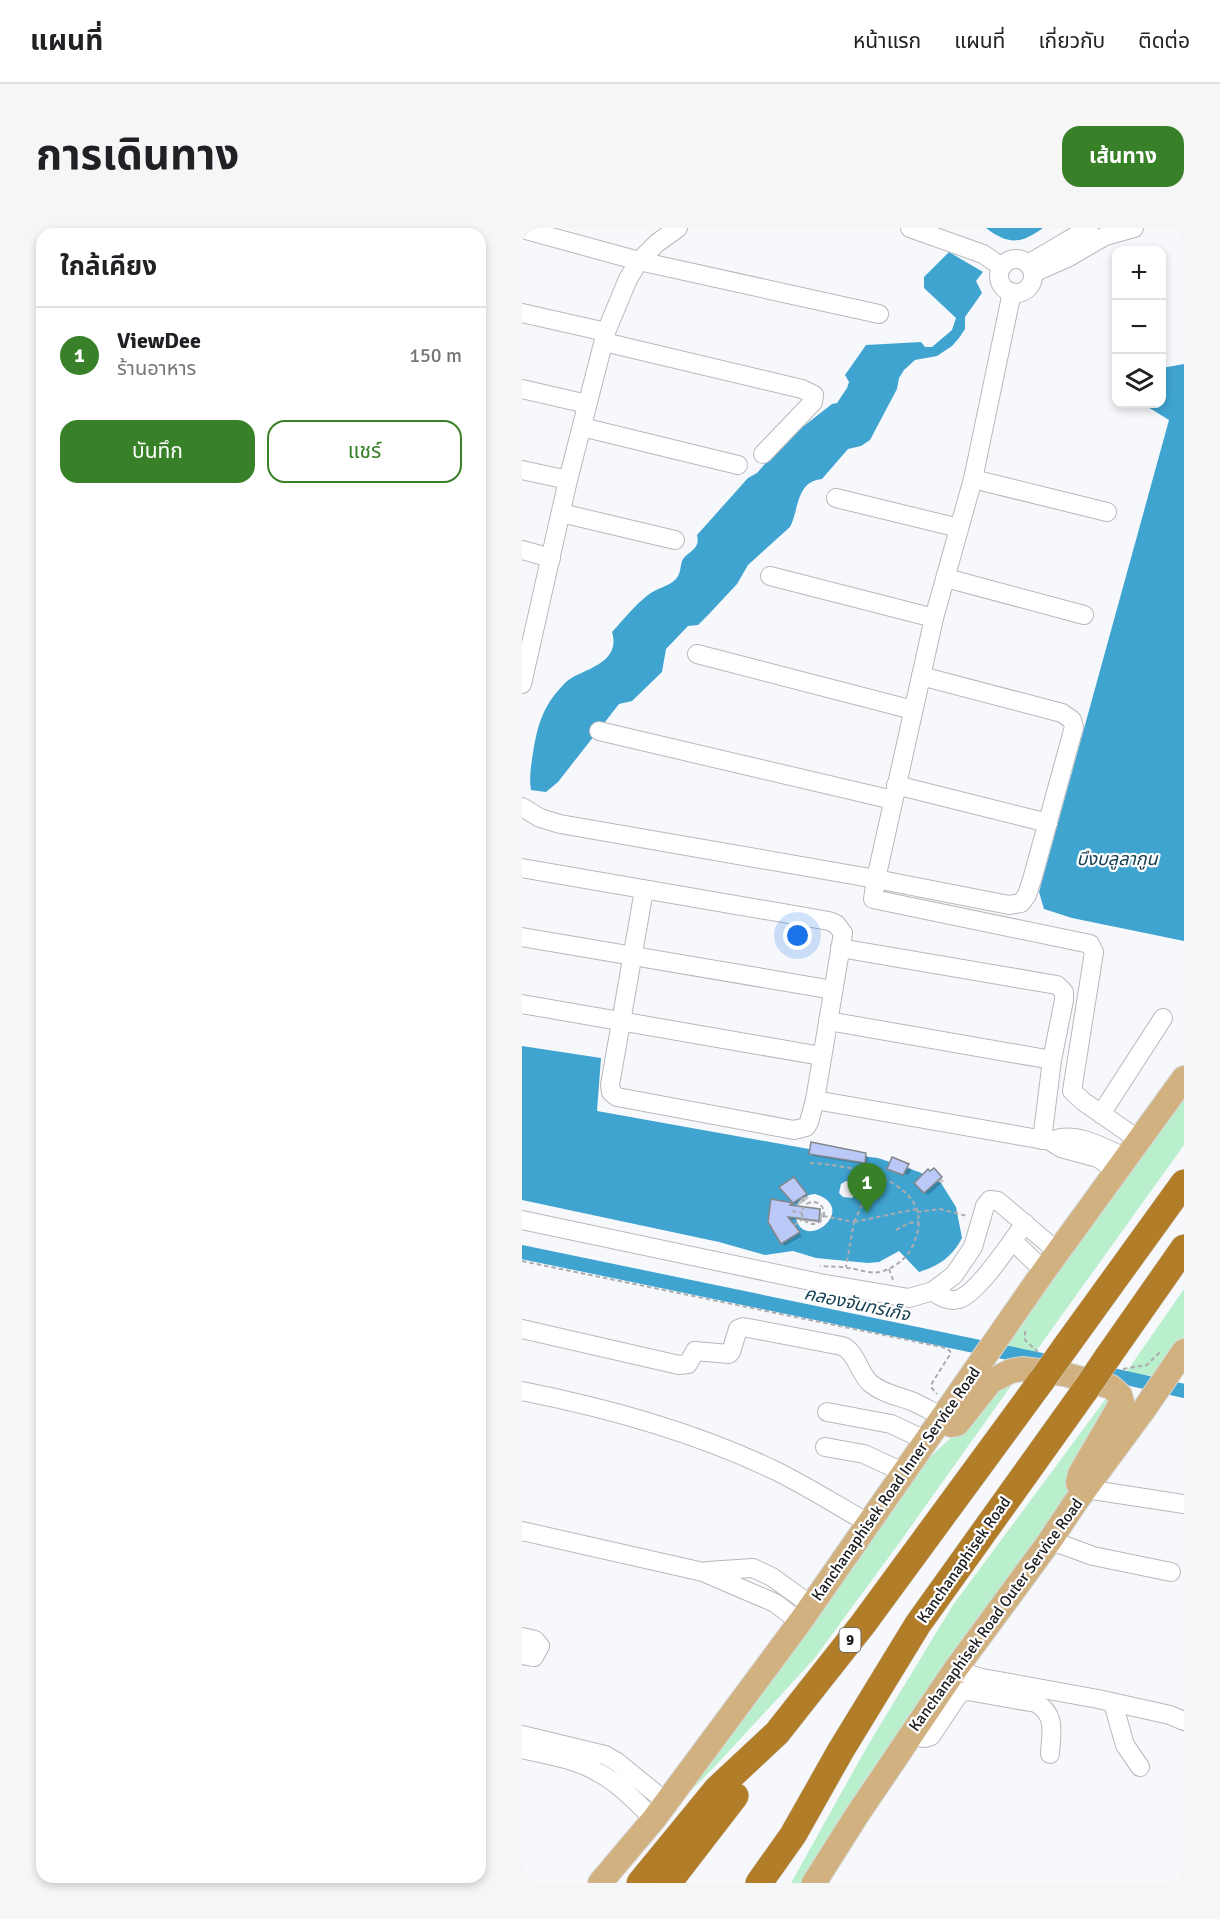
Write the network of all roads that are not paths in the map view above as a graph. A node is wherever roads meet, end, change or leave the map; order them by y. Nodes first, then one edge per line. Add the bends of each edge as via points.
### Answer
1 (678, 228) edge
2 (910, 228) edge
3 (1089, 228) edge
4 (1134, 228) edge
5 (522, 229) edge
6 (639, 261) junction
7 (1002, 267) junction
8 (1031, 268) junction
9 (1012, 292) junction
10 (522, 313) edge
11 (879, 314) dead end
12 (605, 337) junction
13 (522, 389) edge
14 (587, 404) junction
15 (582, 427) junction
16 (763, 454) dead end
17 (738, 465) dead end
18 (522, 470) edge
19 (973, 479) junction
20 (568, 480) junction
21 (836, 498) dead end
22 (1107, 512) dead end
23 (561, 513) junction
24 (959, 528) junction
25 (675, 540) dead end
26 (522, 550) edge
27 (551, 558) junction
28 (770, 576) dead end
29 (946, 578) junction
30 (1084, 615) dead end
31 (934, 618) junction
32 (528, 635) edge
33 (697, 654) dead end
34 (921, 676) junction
35 (522, 684) edge
36 (913, 710) junction
37 (599, 731) dead end
38 (894, 792) junction
39 (522, 807) edge
40 (1048, 823) junction
41 (522, 868) edge
42 (876, 879) junction
43 (644, 890) junction
44 (522, 937) edge
45 (840, 948) junction
46 (632, 955) junction
47 (833, 990) junction
48 (522, 1004) edge
49 (1163, 1018) dead end
50 (621, 1021) junction
51 (828, 1021) junction
52 (821, 1056) junction
53 (1052, 1060) junction
54 (1184, 1078) edge
55 (814, 1100) junction
56 (1101, 1114) junction
57 (1046, 1141) junction
58 (1127, 1156) junction
59 (1184, 1184) edge
60 (522, 1220) edge
61 (1025, 1223) junction
62 (1013, 1241) junction
63 (1184, 1248) edge
64 (1051, 1261) junction
65 (933, 1291) junction
66 (522, 1329) edge
67 (1178, 1360) edge
68 (522, 1391) edge
69 (827, 1412) dead end
70 (936, 1429) junction
71 (825, 1447) dead end
72 (905, 1473) junction
73 (1086, 1489) junction
74 (1184, 1504) edge
75 (870, 1524) junction
76 (522, 1531) edge
77 (1049, 1542) junction
78 (1172, 1572) dead end
79 (806, 1614) junction
80 (522, 1637) edge
81 (522, 1655) edge
82 (955, 1670) junction
83 (1113, 1703) junction
84 (938, 1710) junction
85 (1184, 1721) edge
86 (777, 1733) junction
87 (522, 1735) edge
88 (522, 1749) edge
89 (1050, 1754) dead end
90 (1140, 1767) dead end
91 (717, 1789) junction
92 (660, 1810) junction
93 (600, 1883) edge
94 (622, 1883) edge
95 (640, 1883) edge
96 (668, 1883) edge
97 (759, 1883) edge
98 (814, 1883) edge

1 - 6 street
2 - 7 street via 983,254
3 - 8 street
4 - 8 street via 1105,236 1069,257
5 - 6 street
6 - 11 street
6 - 12 street
7 - 8 street via 1017,259
7 - 9 street via 1002,285
8 - 9 street via 1030,286
9 - 19 street
10 - 12 street
12 - 14 street
12 - 16 street via 814,395 813,402
13 - 14 street
14 - 15 street
15 - 17 street
15 - 20 street
18 - 20 street
19 - 22 street
19 - 24 street
20 - 23 street
21 - 24 street
23 - 25 street
23 - 27 street
24 - 29 street
26 - 27 street
27 - 32 street
28 - 31 street
29 - 30 street
29 - 31 street
31 - 34 street
32 - 35 street
33 - 36 street
34 - 36 street
34 - 40 street via 1062,713 1072,720 1071,742
36 - 38 street
37 - 38 street
38 - 40 street
38 - 42 street
39 - 42 street via 560,824
40 - 42 street via 1027,895 1021,903 1009,905
41 - 43 street
42 - 56 street via 873,899 1090,944 1094,952 1072,1091
43 - 45 street via 830,921 843,933
43 - 46 street
44 - 46 street
45 - 47 street
45 - 53 street via 1057,985 1064,992 1064,1000
46 - 47 street
46 - 50 street
47 - 51 street
48 - 50 street
49 - 56 street
50 - 52 street
50 - 55 street via 610,1085 617,1097 794,1130 806,1127
51 - 52 street
51 - 53 street
52 - 55 street
53 - 57 street
54 - 58 main road, Kanchanaphisek Road Inner Service Road
55 - 57 street
56 - 58 street
57 - 58 street via 1098,1158
58 - 64 main road, Kanchanaphisek Road Inner Service Road
59 - 86 highway, 9, bridge via 862,1624
60 - 65 street via 890,1296 909,1298
61 - 62 street
61 - 64 street
61 - 65 street via 998,1201 987,1202 973,1247 954,1275
62 - 64 street
62 - 65 street via 968,1295 950,1300
63 - 97 highway, Kanchanaphisek Road, bridge via 918,1624 794,1835
64 - 70 main road, Kanchanaphisek Road Inner Service Road
66 - 70 street via 679,1365 688,1364 695,1351 729,1354 738,1329 743,1327 842,1346 850,1351 871,1384 912,1402
67 - 73 main road, Kanchanaphisek Road Outer Service Road
68 - 75 street via 641,1420 712,1444 775,1470
69 - 70 street
70 - 72 main road, Kanchanaphisek Road Inner Service Road
70 - 73 main road via 957,1424 992,1381 1011,1371 1064,1374 1111,1387 1122,1402 1080,1474 1078,1482
71 - 72 street via 864,1454
72 - 75 main road, Kanchanaphisek Road Inner Service Road
73 - 74 street
73 - 77 main road, Kanchanaphisek Road Outer Service Road
75 - 79 main road, Kanchanaphisek Road Inner Service Road
76 - 79 street via 703,1572
77 - 78 street via 1093,1556
77 - 82 main road, Kanchanaphisek Road Outer Service Road
79 - 92 main road, Kanchanaphisek Road Inner Service Road
80 - 81 street via 535,1640 540,1646 534,1657
82 - 83 street
82 - 84 main road, Kanchanaphisek Road Outer Service Road
83 - 85 street
83 - 90 street via 1125,1745
84 - 89 street via 968,1691 1036,1703 1049,1714
84 - 98 main road, Kanchanaphisek Road Outer Service Road via 909,1736
86 - 91 highway, 9
86 - 96 highway via 744,1784
87 - 92 street via 605,1755 617,1762
88 - 92 street via 599,1772
91 - 94 highway via 669,1827
91 - 95 highway, 9
92 - 93 main road, Kanchanaphisek Road Inner Service Road

